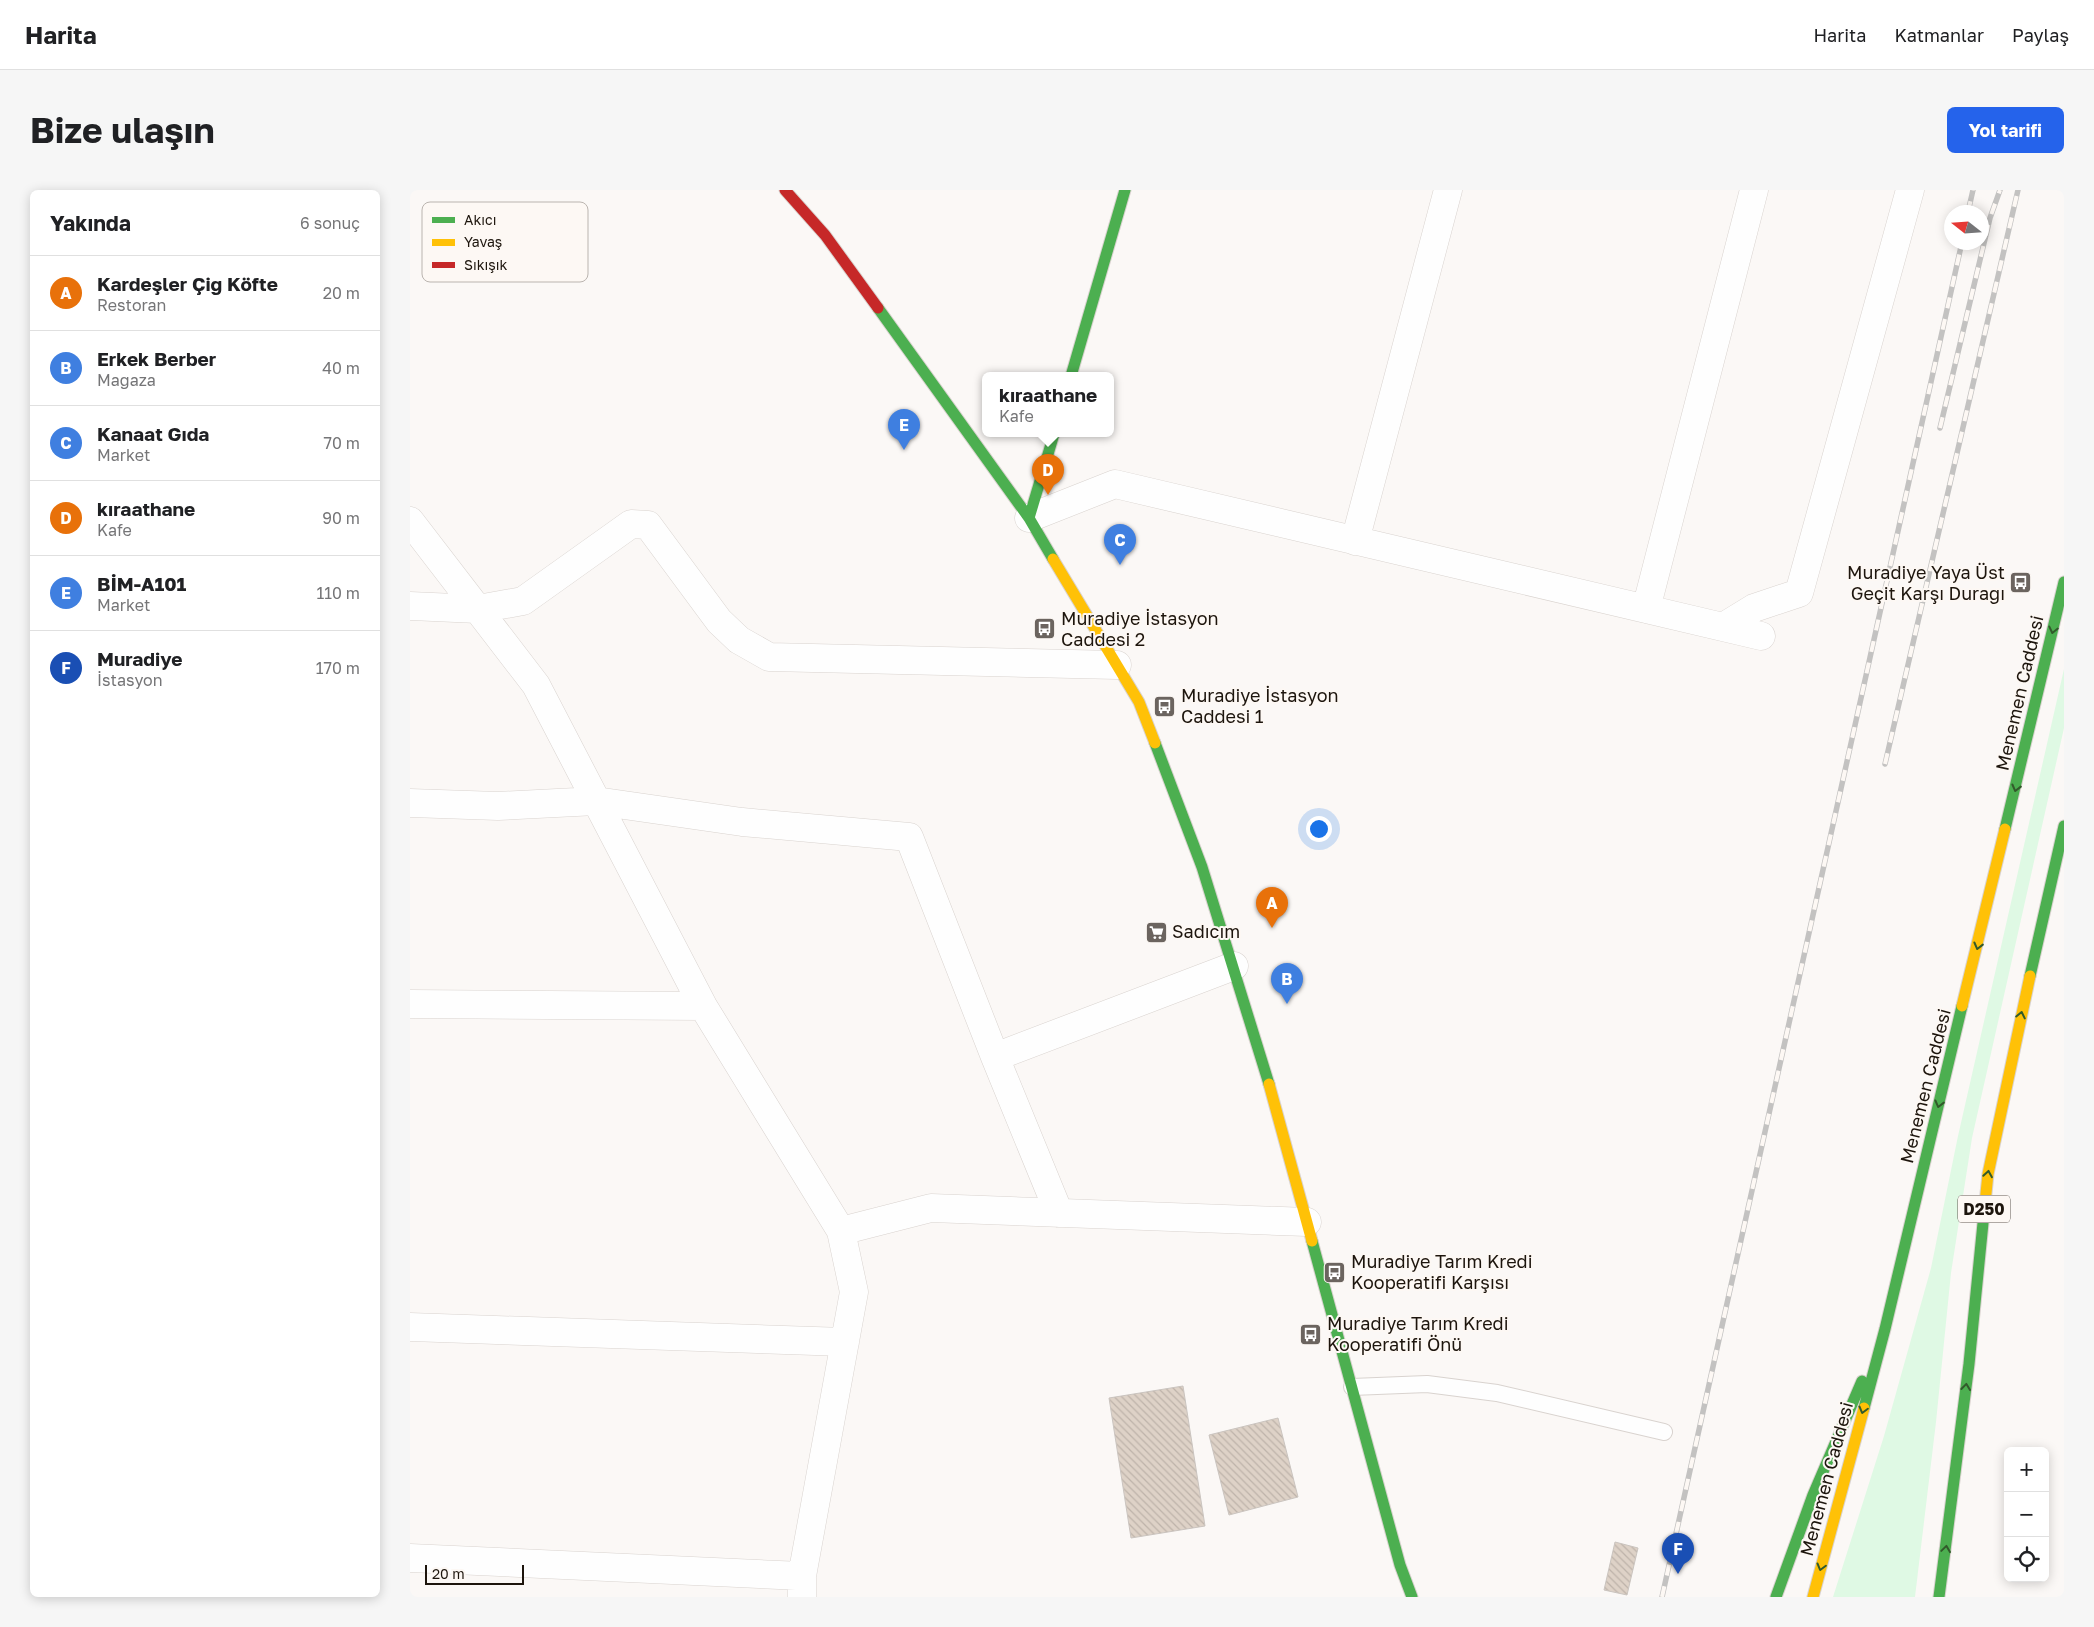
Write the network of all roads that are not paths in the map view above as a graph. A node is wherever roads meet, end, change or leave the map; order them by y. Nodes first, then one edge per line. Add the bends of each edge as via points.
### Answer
1 (1125, 190) edge
2 (1448, 190) edge
3 (1754, 190) edge
4 (1910, 190) edge
5 (793, 192) edge
6 (1072, 372) edge
7 (1053, 437) edge
8 (1029, 518) junction
9 (410, 521) edge
10 (1355, 541) junction
11 (2064, 582) edge
12 (410, 606) edge
13 (478, 609) junction
14 (1646, 609) junction
15 (1723, 627) junction
16 (1761, 636) dead end
17 (1117, 665) junction
18 (596, 801) junction
19 (410, 803) edge
20 (2064, 826) edge
21 (1234, 966) junction
22 (410, 1004) edge
23 (703, 1006) junction
24 (995, 1058) junction
25 (1059, 1213) junction
26 (1307, 1222) junction
27 (841, 1231) junction
28 (410, 1327) edge
29 (1885, 1329) junction
30 (845, 1342) junction
31 (1352, 1386) junction
32 (1664, 1432) dead end
33 (410, 1558) edge
34 (802, 1586) edge
35 (1412, 1597) edge
36 (1776, 1597) edge
37 (1813, 1597) edge
38 (1939, 1597) edge

1 - 6 main road
2 - 10 street
3 - 14 street
4 - 15 street via 1799,593 1754,608
5 - 8 main road
7 - 8 main road
8 - 10 street via 1115,484
8 - 17 main road
9 - 13 street
10 - 14 street
11 -> 29 main road, Menemen Caddesi
12 - 13 street
13 - 17 street via 523,601 631,524 648,524 719,621 739,640 769,657
13 - 18 street via 536,685
14 - 15 street
15 - 16 street
17 - 21 main road via 1139,702 1202,867
18 - 19 street via 498,806
18 - 23 street
18 - 24 street via 742,822 909,837
38 -> 20 main road, D250 via 1969,1364 1988,1174
21 - 24 street
21 - 26 main road
22 - 23 street
23 - 27 street
24 - 25 street
25 - 26 street
25 - 27 street via 931,1208
26 - 31 main road
27 - 30 street via 854,1292
28 - 30 street
29 - 36 main road via 1813,1495
29 -> 37 main road, Menemen Caddesi
30 - 34 street
31 - 32 lane via 1427,1384 1496,1393
31 - 35 main road via 1400,1565
33 - 34 street

